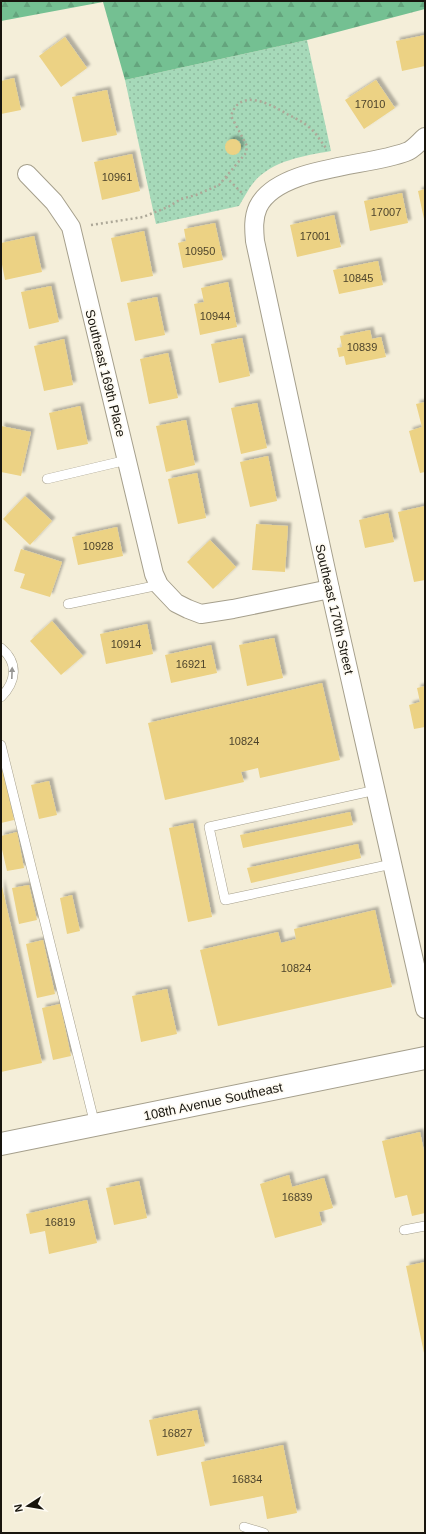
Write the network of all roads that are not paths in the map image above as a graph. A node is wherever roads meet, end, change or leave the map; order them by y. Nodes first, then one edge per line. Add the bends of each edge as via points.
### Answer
1 (425, 137) edge
2 (27, 174) dead end
3 (127, 460) junction
4 (47, 478) dead end
5 (159, 585) junction
6 (330, 589) junction
7 (68, 604) dead end
8 (1, 648) edge
9 (1, 697) edge
10 (1, 745) edge
11 (376, 790) junction
12 (392, 864) junction
13 (425, 1009) edge
14 (425, 1058) edge
15 (95, 1125) junction
16 (1, 1144) edge
17 (425, 1226) edge
18 (404, 1230) dead end
19 (244, 1527) dead end
20 (264, 1533) edge

1 - 6 street, Southeast 170th Street via 407,152 301,176 275,188 258,208 254,224 255,240
2 - 3 street, Southeast 169th Place via 54,202 71,228
3 - 4 lane
3 - 5 street, Southeast 169th Place via 154,574
5 - 6 street via 176,603 201,614
5 - 7 lane
6 - 11 street, Southeast 170th Street
9 -> 8 lane via 9,688 13,676 13,664
10 - 15 lane
11 - 12 street, Southeast 170th Street
11 - 12 lane via 209,826 225,900
12 - 13 street, Southeast 170th Street
14 - 15 street, 108th Avenue Southeast
15 - 16 street, 108th Avenue Southeast
17 - 18 lane
19 - 20 lane

